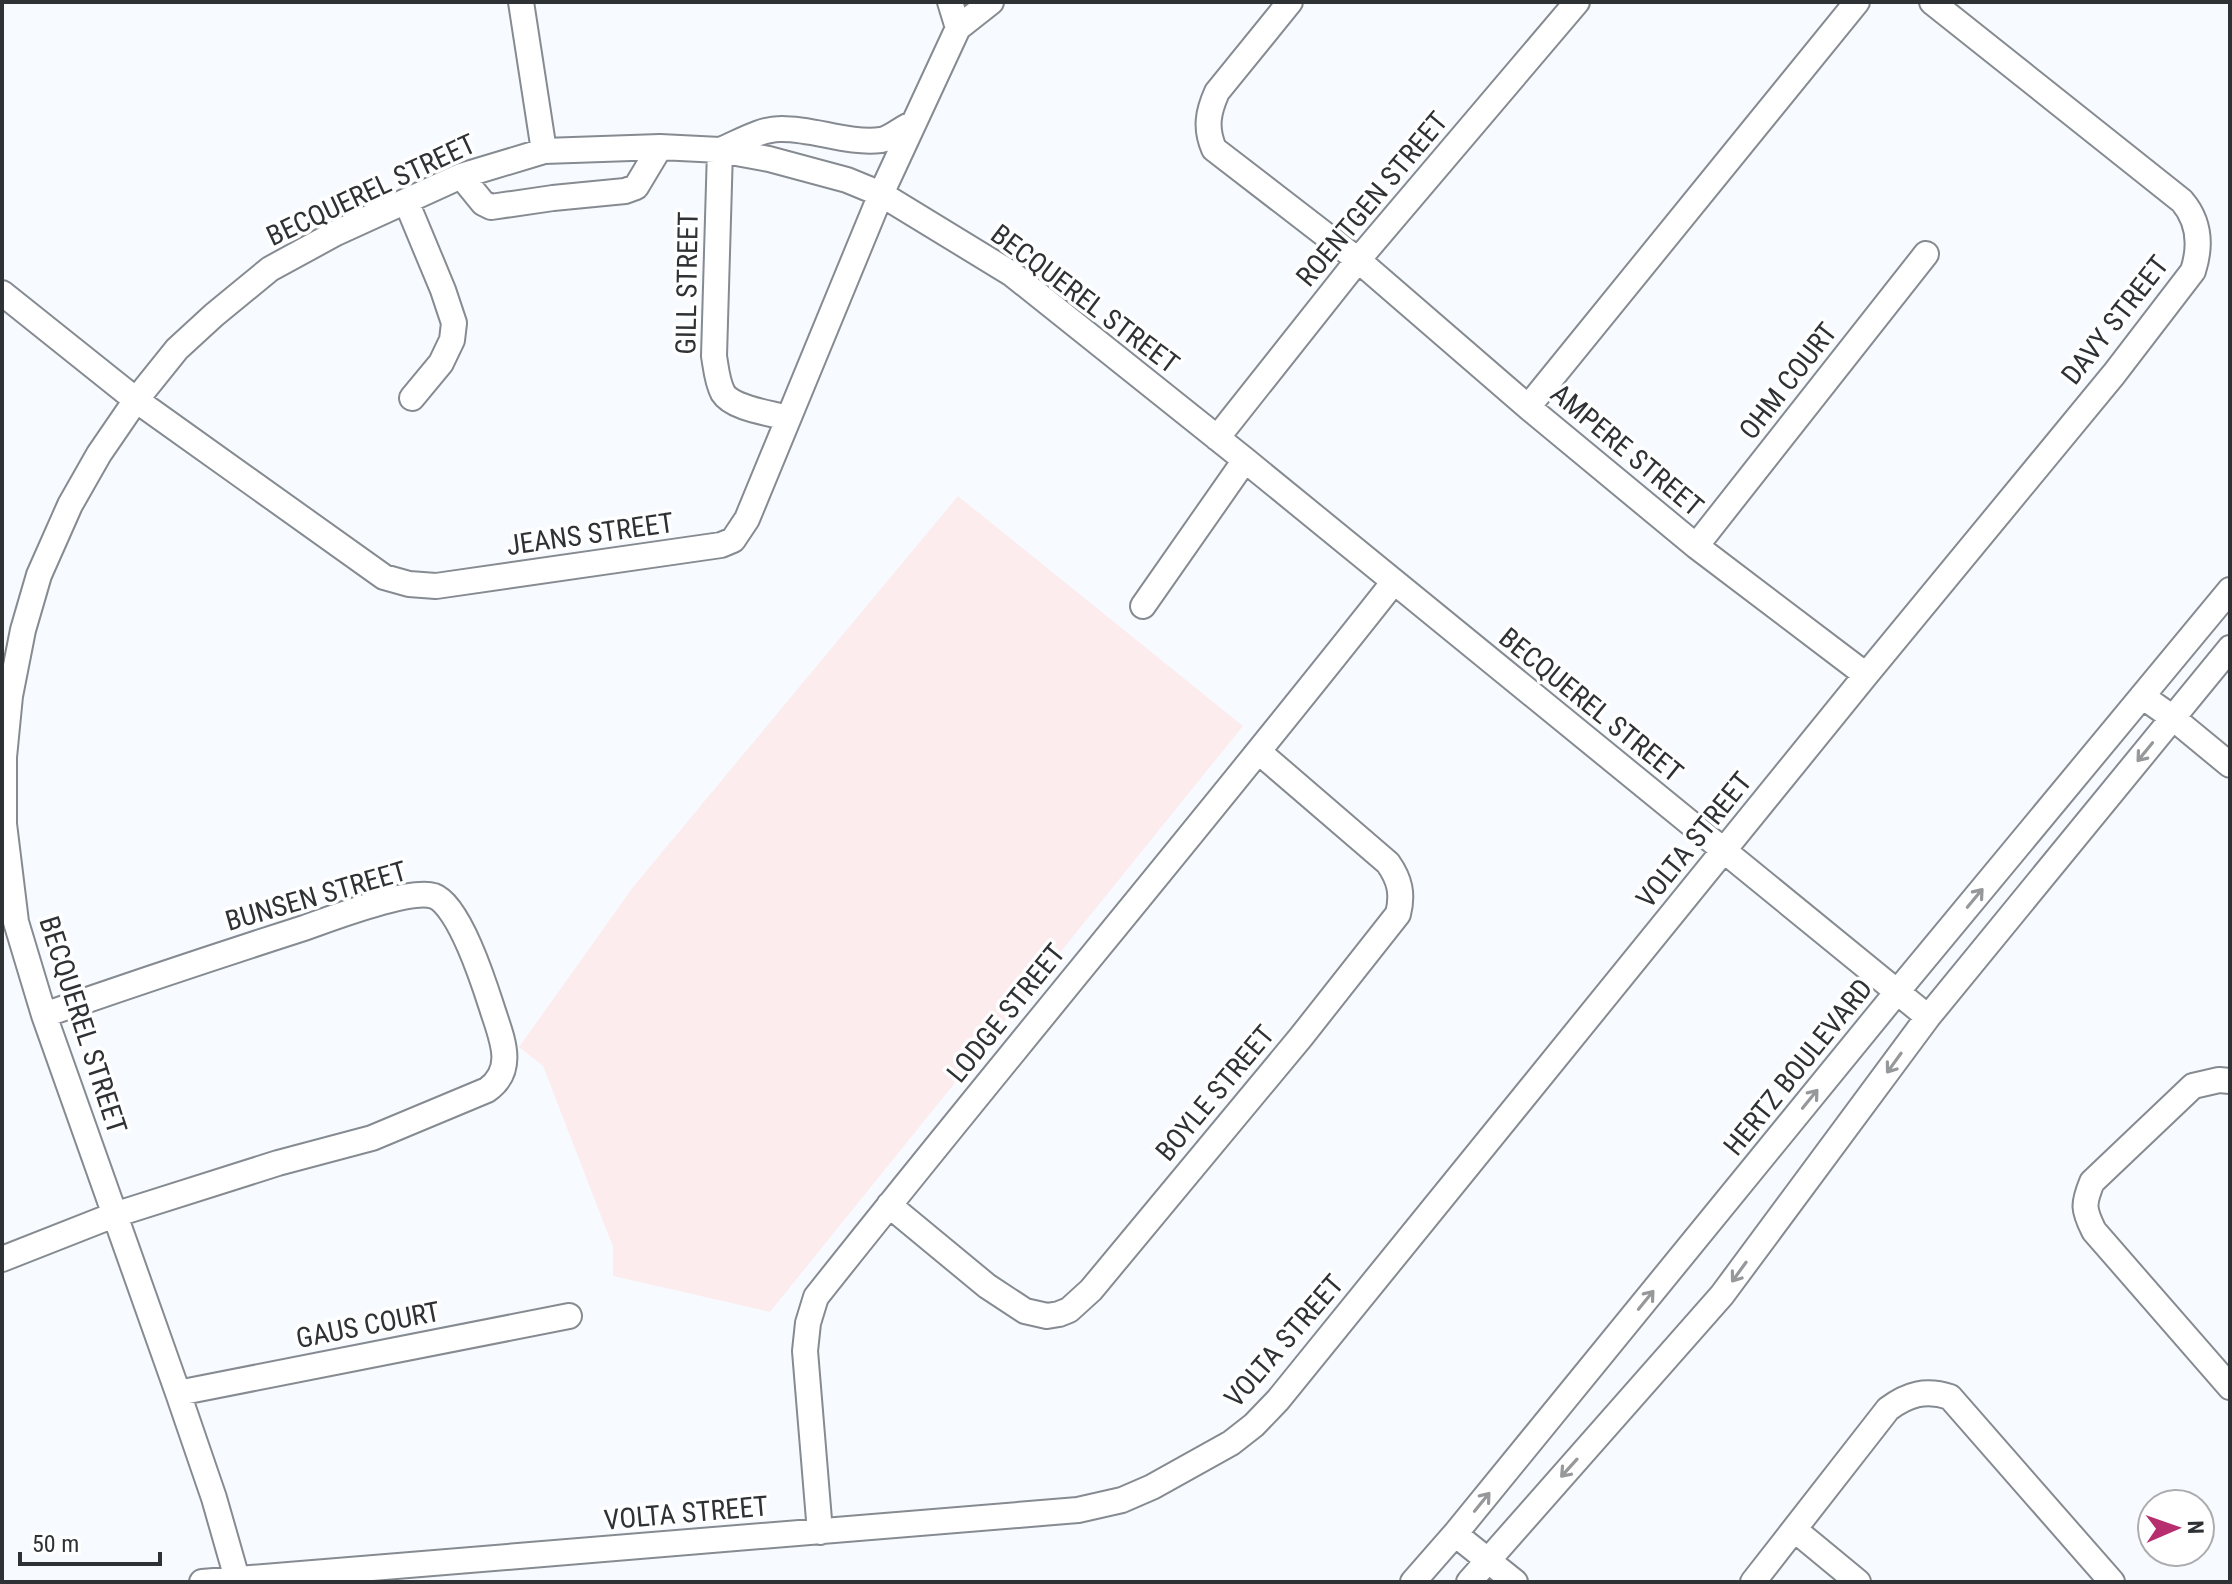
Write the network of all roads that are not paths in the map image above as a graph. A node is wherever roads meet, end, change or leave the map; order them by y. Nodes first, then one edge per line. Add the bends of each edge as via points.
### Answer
1 (521, 2) edge
2 (950, 2) edge
3 (991, 2) edge
4 (1290, 2) edge
5 (1577, 2) edge
6 (1857, 2) edge
7 (1932, 2) edge
8 (958, 28) junction
9 (914, 123) junction
10 (660, 147) junction
11 (720, 150) junction
12 (544, 151) junction
13 (461, 176) junction
14 (881, 194) junction
15 (406, 201) junction
16 (1926, 254) dead end
17 (1358, 260) junction
18 (2, 293) edge
19 (412, 398) dead end
20 (136, 400) junction
21 (1528, 407) junction
22 (788, 418) junction
23 (1217, 438) junction
24 (1245, 460) junction
25 (1696, 546) junction
26 (1393, 583) junction
27 (2230, 590) edge
28 (1143, 606) dead end
29 (2230, 648) edge
30 (1866, 675) junction
31 (2142, 696) junction
32 (2173, 718) junction
33 (1259, 752) junction
34 (2230, 765) edge
35 (1724, 851) junction
36 (1897, 992) junction
37 (44, 1015) junction
38 (1928, 1017) junction
39 (2230, 1081) edge
40 (889, 1205) junction
41 (114, 1215) junction
42 (2, 1259) edge
43 (569, 1316) dead end
44 (2230, 1387) edge
45 (178, 1393) junction
46 (1795, 1530) junction
47 (820, 1532) junction
48 (1455, 1534) junction
49 (1488, 1559) junction
50 (238, 1580) edge
51 (202, 1582) edge
52 (1413, 1582) edge
53 (1469, 1582) edge
54 (1515, 1582) edge
55 (1753, 1582) edge
56 (1858, 1582) edge
57 (2112, 1582) edge

1 - 12 street
2 - 8 street
3 - 8 street
4 - 17 street, AMPERE STREET via 1217,92 1210,108 1209,137 1214,149
5 - 17 street, ROENTGEN STREET
6 - 21 street
7 - 30 street, DAVY STREET via 2182,201 2197,227 2198,256 2193,271 2114,374
8 - 9 street, JEANS STREET
9 - 11 street via 884,140 776,129
9 - 14 street, JEANS STREET
10 - 11 street, BECQUEREL STREET
10 - 12 street, BECQUEREL STREET
10 - 13 street via 636,187 625,191 491,207
11 - 14 street, BECQUEREL STREET via 847,180
11 - 22 street, GILL STREET via 714,356 718,379 724,395 735,404
12 - 13 street, BECQUEREL STREET
13 - 15 street, BECQUEREL STREET
14 - 22 street, JEANS STREET
14 - 23 street, BECQUEREL STREET via 1012,274
15 - 19 street via 454,323 441,363
15 - 20 street, BECQUEREL STREET via 270,269 177,349
16 - 25 street, OHM COURT
17 - 21 street, AMPERE STREET
17 - 23 street, ROENTGEN STREET
18 - 20 street
20 - 22 street, JEANS STREET via 384,577 436,586 733,540 747,519
20 - 37 street, BECQUEREL STREET via 70,505 39,575 10,696 4,757 9,875 16,922
21 - 25 street, AMPERE STREET
23 - 24 street, BECQUEREL STREET
24 - 26 street, BECQUEREL STREET
24 - 28 street
25 - 30 street, AMPERE STREET
26 - 33 street, LODGE STREET
26 - 35 street, BECQUEREL STREET
27 - 31 street, HERTZ BOULEVARD
29 - 32 street
30 - 35 street, VOLTA STREET
31 - 32 street
36 -> 31 street, HERTZ BOULEVARD
32 - 34 street
32 -> 38 street
33 - 40 street, LODGE STREET
33 - 40 street, BOYLE STREET via 1388,863 1400,887 1398,914 1301,1037 1069,1310 1025,1311
35 - 36 street, BECQUEREL STREET
35 - 47 street, VOLTA STREET via 1278,1400 1231,1443 1132,1496 1078,1510
36 - 38 street, BECQUEREL STREET
48 -> 36 street, HERTZ BOULEVARD
37 - 41 street, BECQUEREL STREET
37 - 41 street, BUNSEN STREET via 359,910 419,895 435,896 449,909 480,972 506,1063 487,1090 372,1138
38 -> 49 street via 1722,1295
39 - 44 street via 2193,1086 2092,1182 2084,1202 2094,1231
40 - 47 street, LODGE STREET via 816,1297 808,1323 805,1351
41 - 42 street
41 - 45 street, BECQUEREL STREET
43 - 45 street, GAUS COURT
45 - 50 street, BECQUEREL STREET
46 - 55 street
46 - 56 street
46 - 57 street via 1888,1409 1912,1395 1936,1392 1950,1397
47 - 50 street, VOLTA STREET
48 - 49 street
48 - 52 street, HERTZ BOULEVARD
49 - 53 street
49 - 54 street
50 - 51 street, VOLTA STREET

